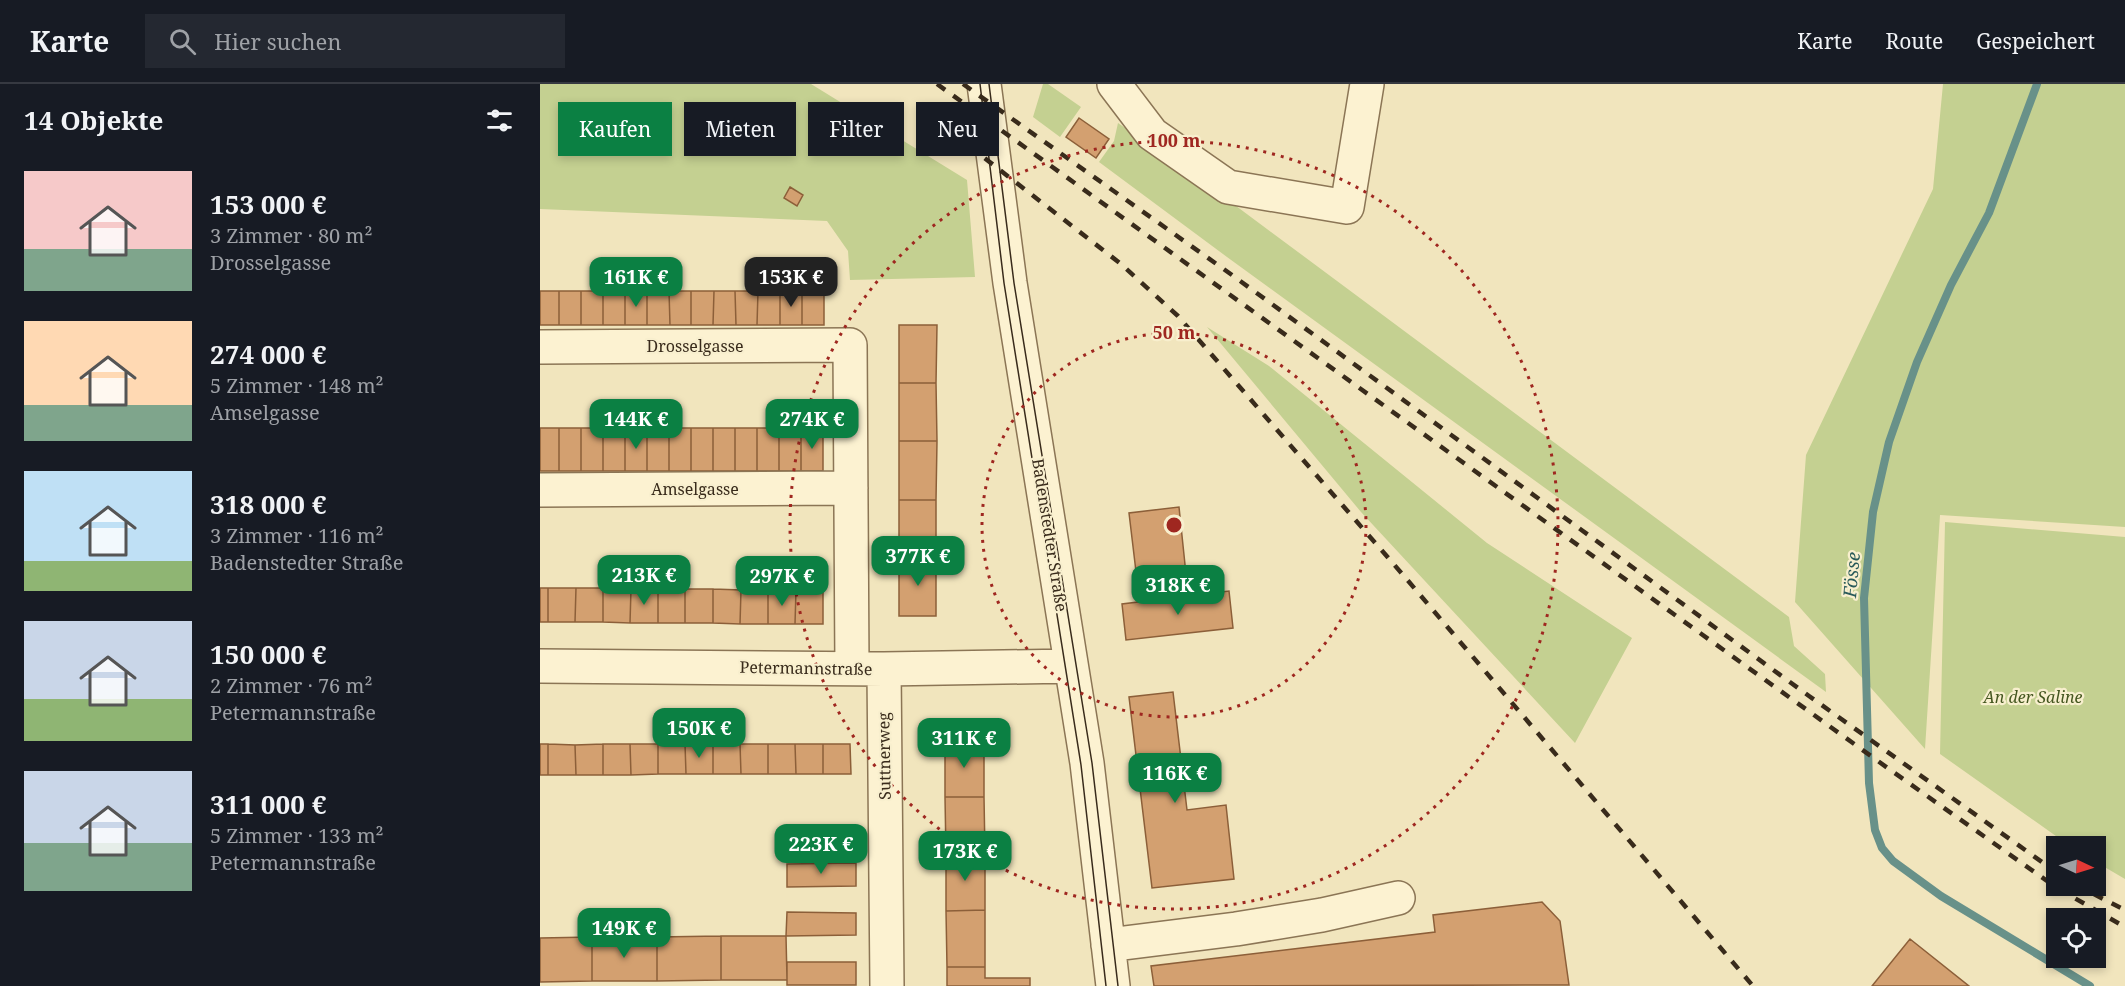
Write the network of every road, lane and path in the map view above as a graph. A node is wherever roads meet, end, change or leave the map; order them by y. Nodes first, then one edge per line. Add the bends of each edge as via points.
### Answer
1 (984, 84) edge
2 (1114, 84) edge
3 (1367, 84) edge
4 (540, 347) edge
5 (851, 488) junction
6 (540, 490) edge
7 (540, 666) edge
8 (1071, 666) junction
9 (852, 668) junction
10 (884, 669) junction
11 (1398, 898) dead end
12 (1108, 945) junction
13 (886, 986) edge
14 (1113, 986) edge

1 - 8 street, Badenstedter Straße via 1010,283
2 - 3 street via 1152,134 1228,187 1347,207
4 - 5 street, Drosselgasse via 850,345
5 - 6 street, Amselgasse
5 - 9 street
7 - 9 street, Petermannstraße
8 - 10 street, Petermannstraße
8 - 12 street, Badenstedter Straße
9 - 10 street, Petermannstraße
10 - 13 street, Suttnerweg
11 - 12 street via 1236,929
12 - 14 street, Badenstedter Straße

